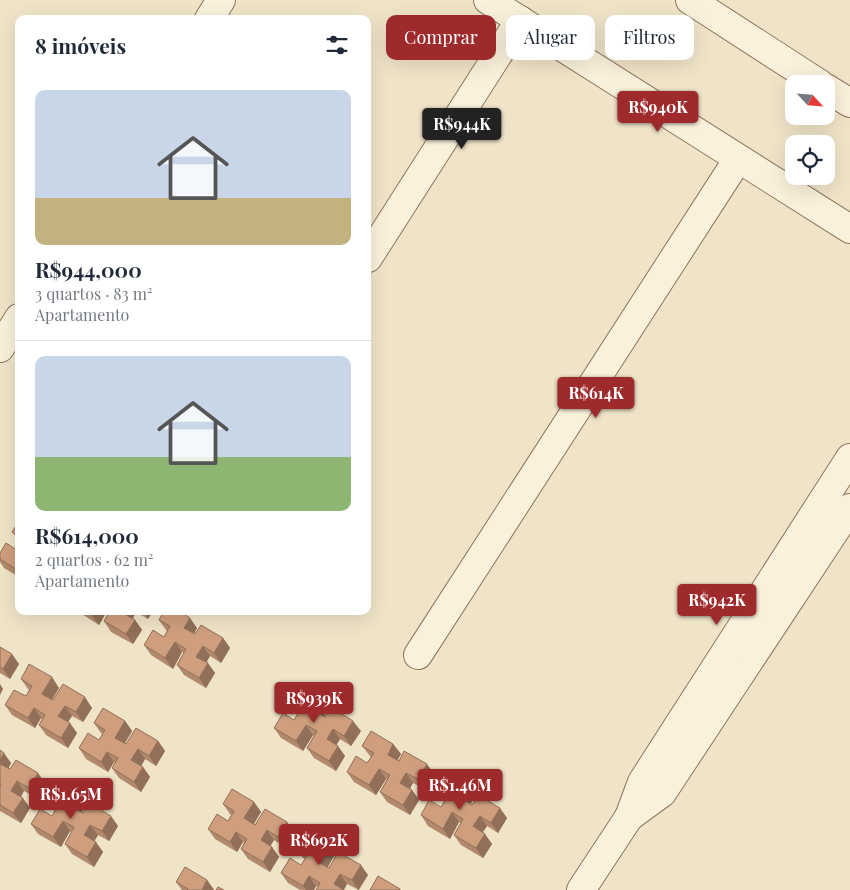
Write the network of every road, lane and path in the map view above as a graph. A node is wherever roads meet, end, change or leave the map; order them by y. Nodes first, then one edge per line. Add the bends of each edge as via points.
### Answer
1 (221, 0) edge
2 (488, 0) edge
3 (690, 0) edge
4 (212, 15) edge
5 (512, 15) edge
6 (506, 42) edge
7 (583, 60) edge
8 (806, 75) edge
9 (835, 94) edge
10 (850, 103) edge
11 (738, 159) junction
12 (850, 229) edge
13 (371, 253) edge
14 (15, 324) edge
15 (0, 348) edge
16 (850, 458) edge
17 (850, 508) edge
18 (418, 655) dead end
19 (629, 818) junction
20 (581, 890) edge

1 - 4 street
2 - 5 street
3 - 8 street
6 - 13 street
7 - 11 street
9 - 10 street
11 - 12 street
11 - 18 street
14 - 15 street
16 - 19 street via 642,782
17 - 19 street via 662,793
19 - 20 street

